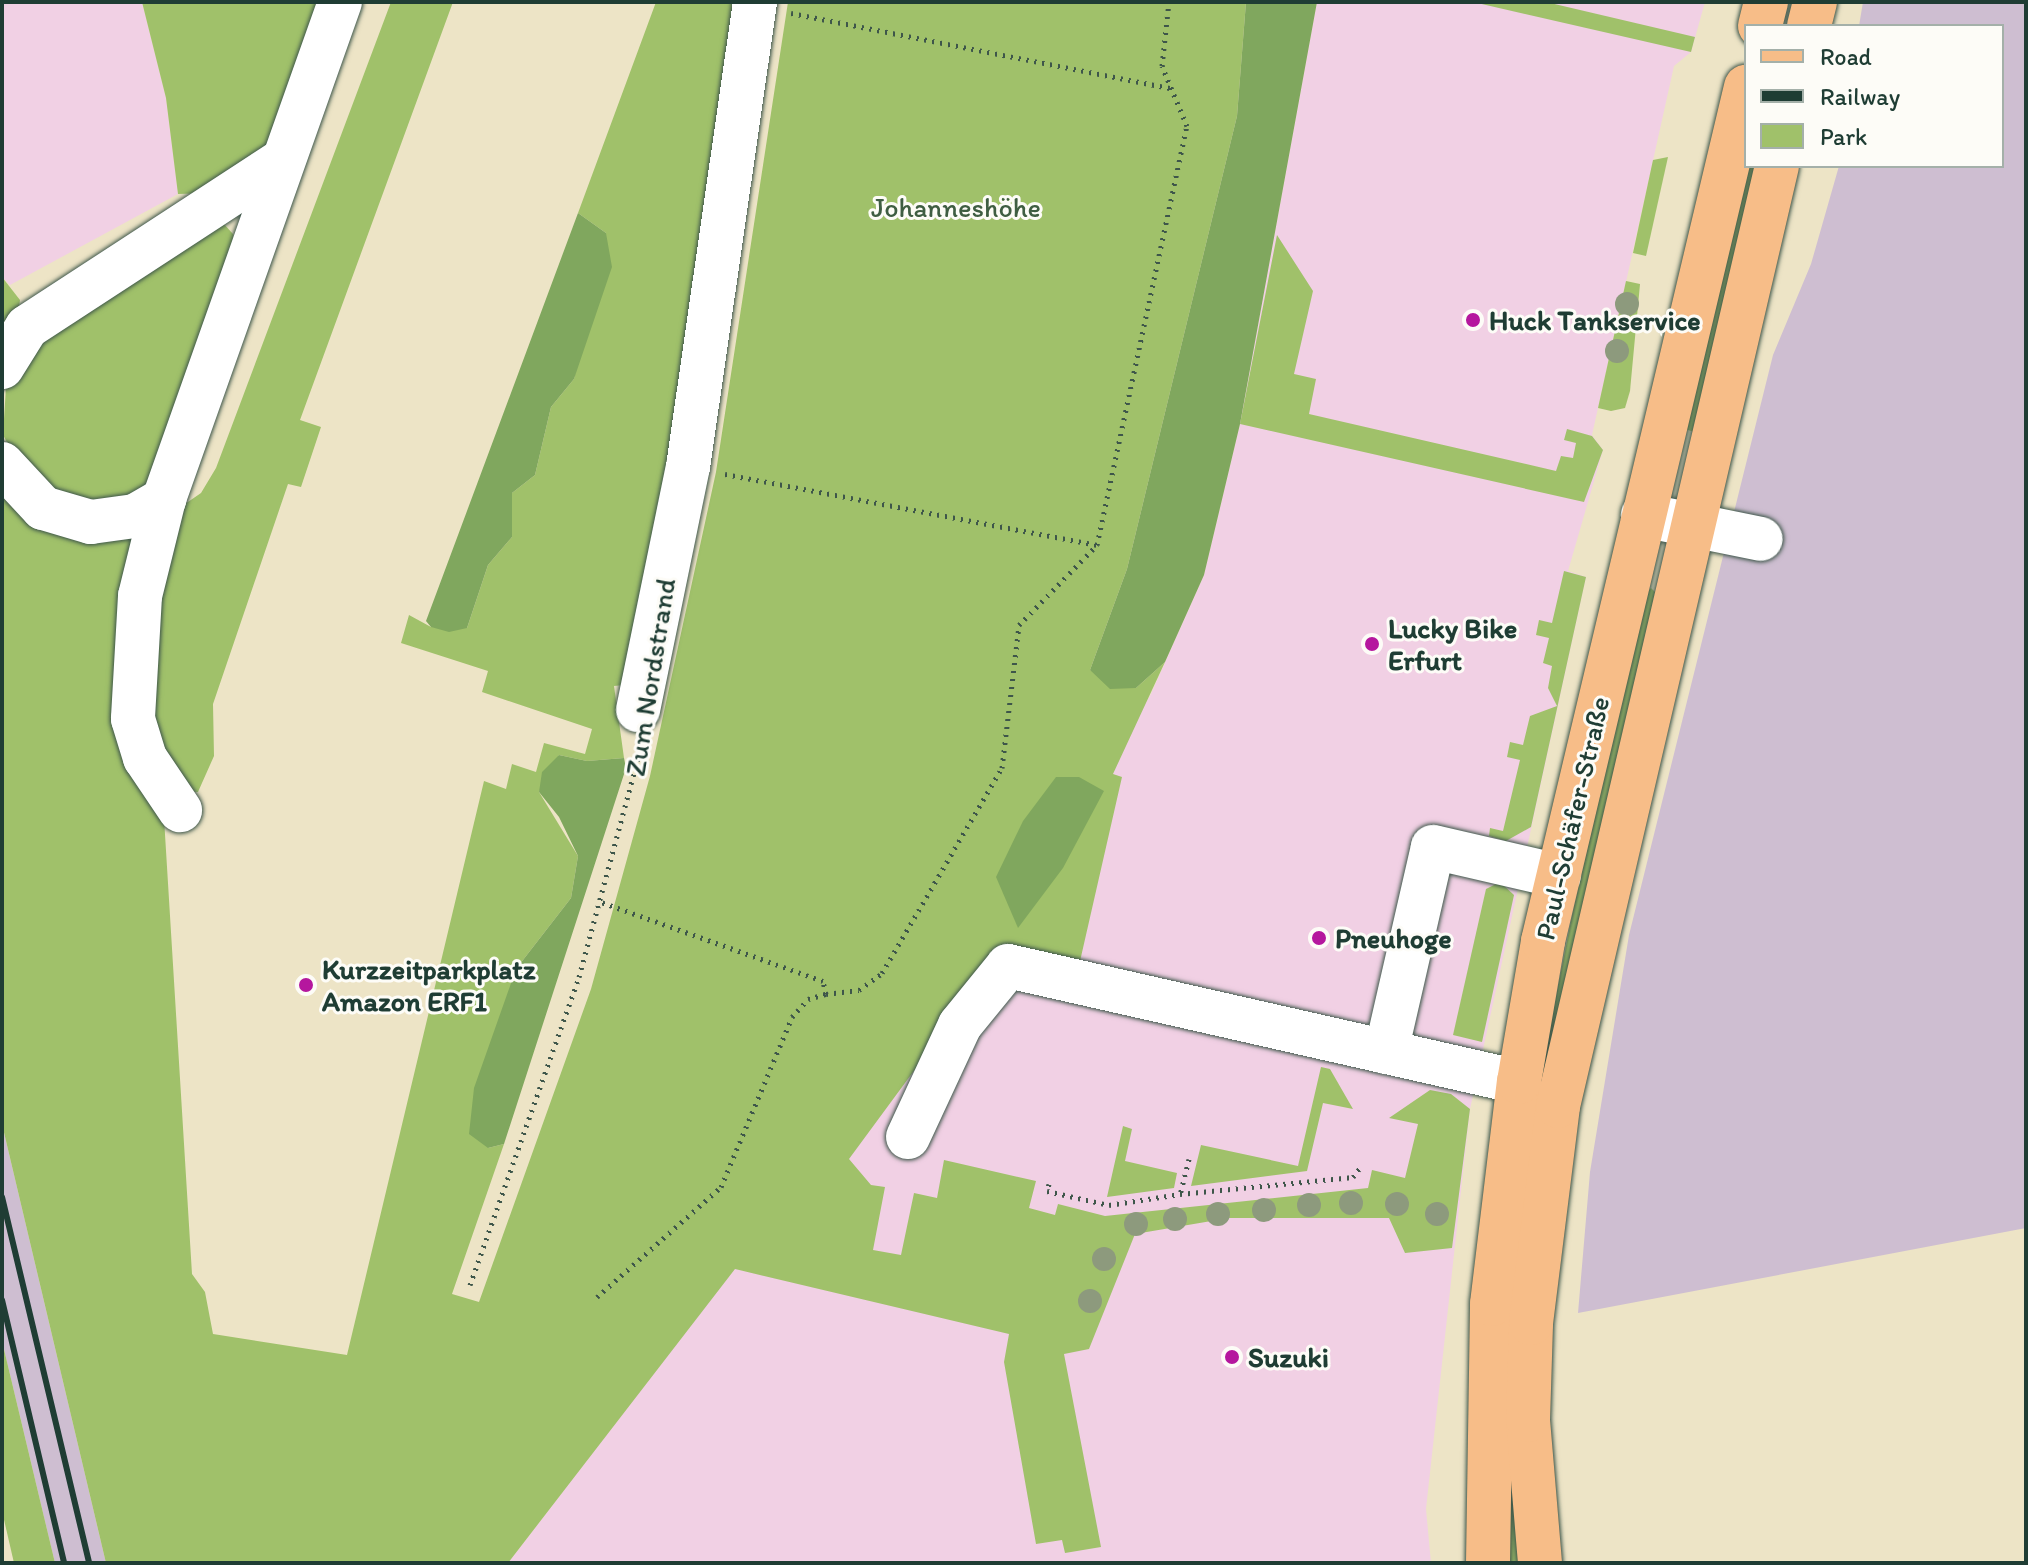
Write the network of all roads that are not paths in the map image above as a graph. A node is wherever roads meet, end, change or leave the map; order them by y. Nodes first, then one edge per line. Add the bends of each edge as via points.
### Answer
1 (340, 2) edge
2 (1766, 2) edge
3 (1815, 2) edge
4 (755, 4) edge
5 (1760, 24) edge
6 (1810, 24) edge
7 (1744, 95) edge
8 (282, 161) junction
9 (1777, 168) edge
10 (2, 367) edge
11 (2, 464) edge
12 (164, 499) junction
13 (1643, 515) junction
14 (1695, 526) junction
15 (1761, 539) dead end
16 (638, 710) road end
17 (180, 810) dead end
18 (1559, 876) junction
19 (1386, 1052) junction
20 (1519, 1082) junction
21 (908, 1137) dead end
22 (1488, 1563) edge
23 (1540, 1563) edge

1 - 8 lane
2 - 5 main road
3 - 6 main road
4 - 16 lane, Zum Nordstrand via 688,467
7 - 13 main road, Paul-Schäfer-Straße
8 - 10 lane via 27,327
8 - 12 lane
9 - 14 main road, Paul-Schäfer-Straße
11 - 12 lane via 43,508 91,522 135,516
12 - 17 lane via 140,596 133,719 145,758
13 - 14 lane
13 - 18 main road, Paul-Schäfer-Straße
14 - 15 lane
14 - 23 main road, Paul-Schäfer-Straße via 1558,1106 1531,1323 1528,1420
18 - 19 lane via 1433,847
18 - 20 main road, Paul-Schäfer-Straße
19 - 20 lane
19 - 21 lane via 1008,966 960,1025
20 - 22 main road, Paul-Schäfer-Straße via 1492,1304 1485,1494

